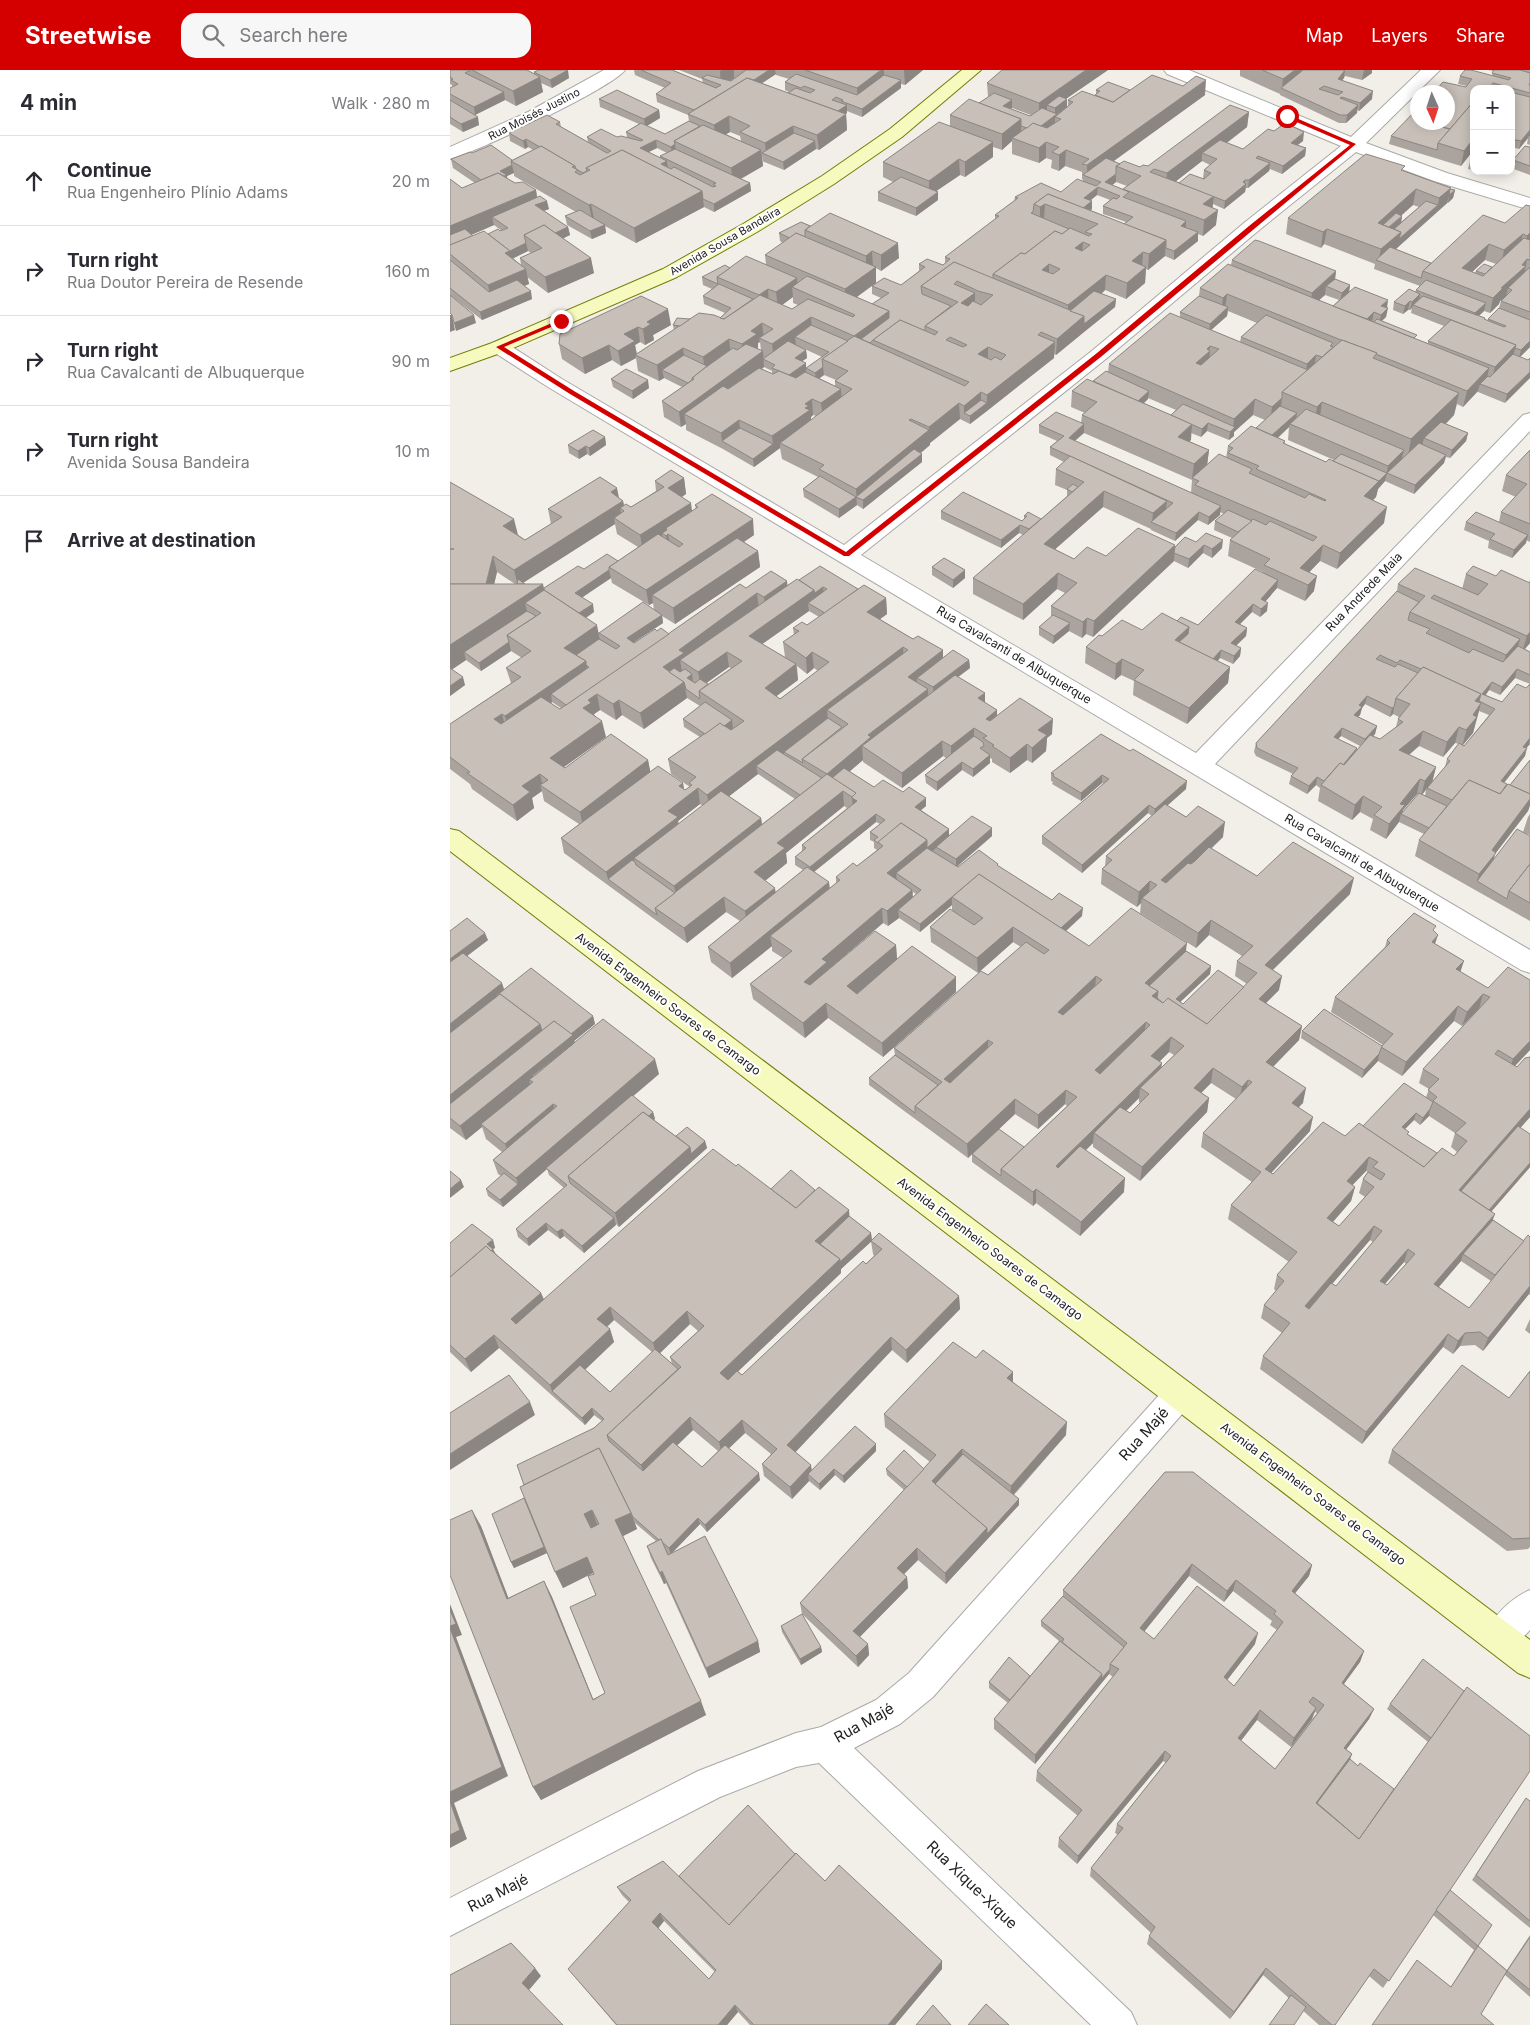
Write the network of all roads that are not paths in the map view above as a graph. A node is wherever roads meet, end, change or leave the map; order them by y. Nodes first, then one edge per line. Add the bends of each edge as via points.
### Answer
1 (616, 70) edge
2 (972, 70) edge
3 (1173, 70) edge
4 (1431, 70) edge
5 (1354, 144) junction
6 (450, 154) edge
7 (1530, 204) edge
8 (499, 347) junction
9 (450, 365) edge
10 (1530, 419) edge
11 (846, 555) junction
12 (1199, 765) junction
13 (450, 838) edge
14 (1530, 962) edge
15 (1180, 1394) junction
16 (1530, 1606) edge
17 (1500, 1636) junction
18 (1530, 1661) edge
19 (825, 1744) junction
20 (450, 1918) edge
21 (1118, 2025) edge

1 - 6 street, Rua Moisés Justino via 500,133
2 - 8 street, Avenida Sousa Bandeira via 896,133 750,228 670,273
3 - 5 street
4 - 5 street
5 - 7 street via 1432,174
5 - 11 street via 1100,354
8 - 9 street, Avenida Sousa Bandeira
8 - 11 street, Rua Cavalcanti de Albuquerque
10 - 12 street, Rua Andrede Maia
11 - 12 street, Rua Cavalcanti de Albuquerque
12 - 14 street, Rua Cavalcanti de Albuquerque
13 - 15 street, Avenida Engenheiro Soares de Camargo
15 - 17 street, Avenida Engenheiro Soares de Camargo
15 - 19 street, Rua Majé via 921,1685 888,1712
16 - 17 street
17 - 18 street, Avenida Engenheiro Soares de Camargo
19 - 20 street, Rua Majé via 796,1750 710,1783
19 - 21 street, Rua Xique-Xique

